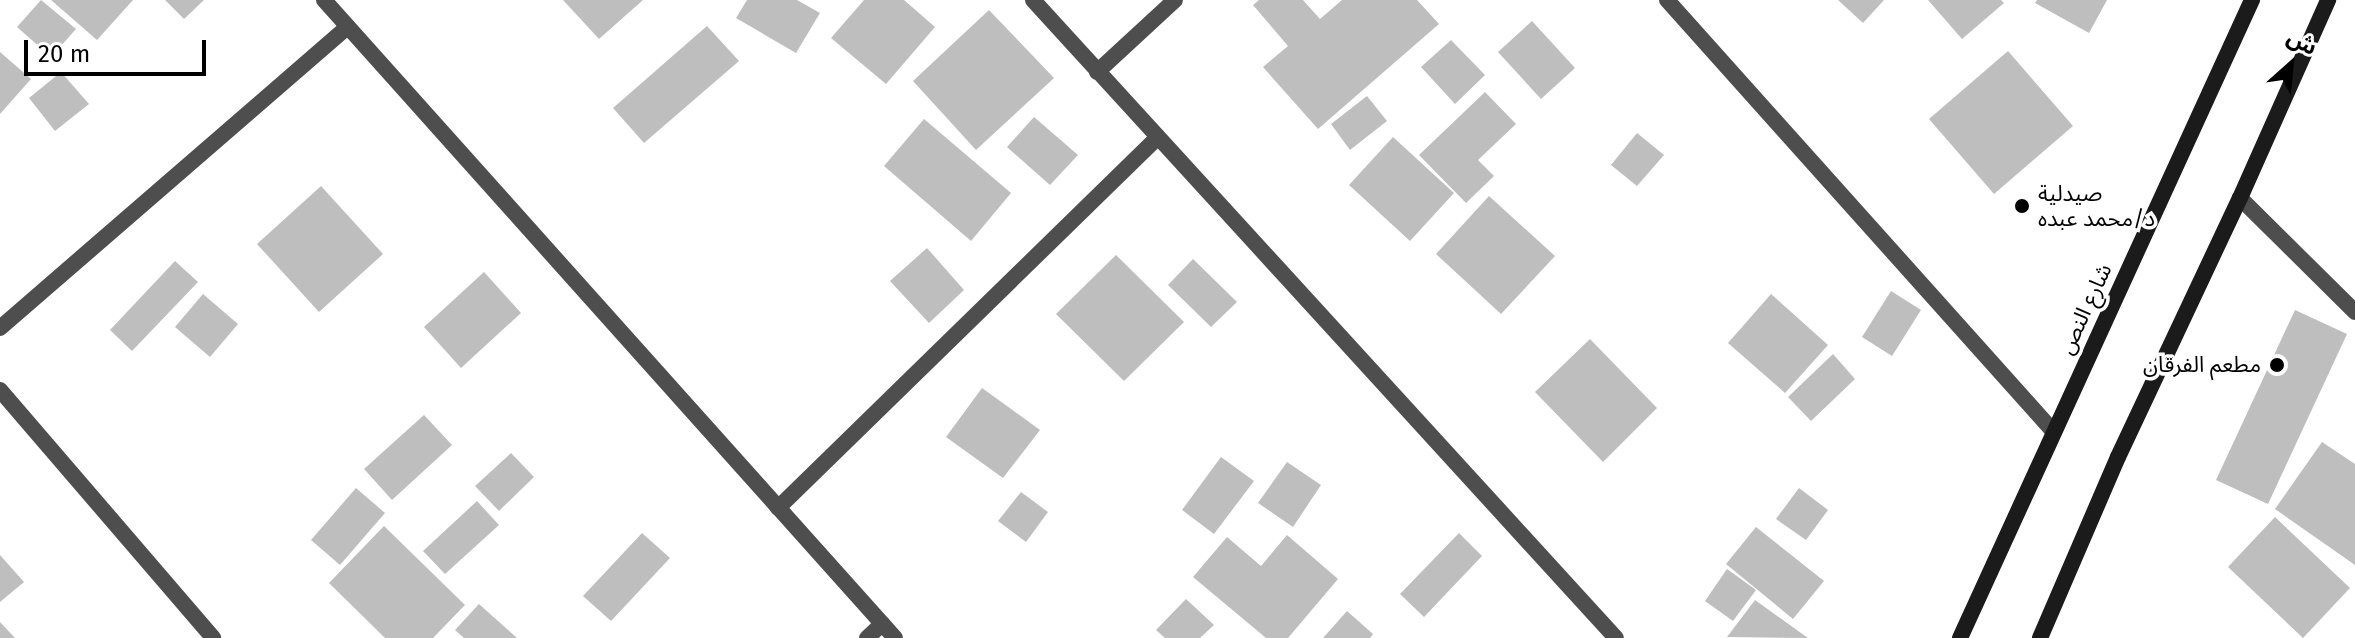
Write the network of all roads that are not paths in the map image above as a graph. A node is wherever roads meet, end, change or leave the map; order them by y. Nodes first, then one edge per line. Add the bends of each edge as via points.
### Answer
1 (324, 0) edge
2 (1033, 0) edge
3 (1175, 0) edge
4 (1667, 0) edge
5 (2252, 0) edge
6 (2328, 0) edge
7 (348, 27) junction
8 (1097, 72) junction
9 (1157, 138) junction
10 (2240, 198) junction
11 (2355, 312) edge
12 (0, 328) edge
13 (0, 390) edge
14 (2053, 431) junction
15 (778, 508) junction
16 (882, 624) junction
17 (213, 638) edge
18 (867, 638) edge
19 (895, 638) edge
20 (1616, 638) edge
21 (1960, 638) edge
22 (2040, 638) edge

1 - 7 street
2 - 8 street
3 - 8 street
4 - 14 street
5 - 14 main road, شارع النص
6 - 10 main road
7 - 12 street
7 - 15 street
8 - 9 street
9 - 15 street
9 - 20 street
10 - 11 street
10 - 22 main road
13 - 17 street
14 - 21 main road, شارع النص
15 - 16 street
16 - 18 street
16 - 19 street

